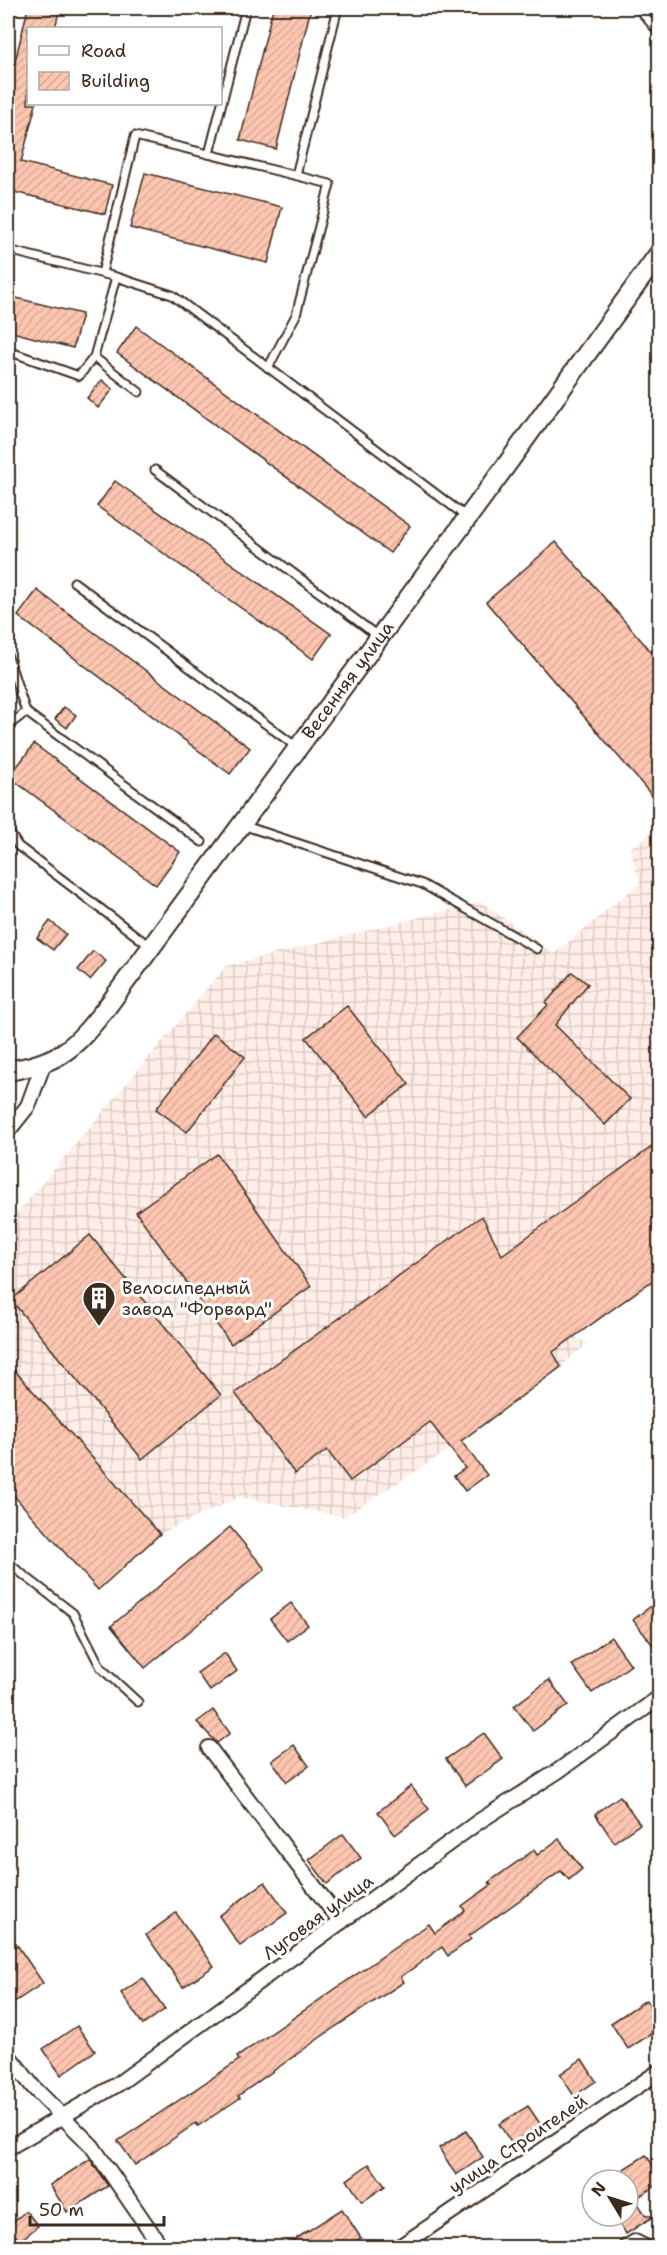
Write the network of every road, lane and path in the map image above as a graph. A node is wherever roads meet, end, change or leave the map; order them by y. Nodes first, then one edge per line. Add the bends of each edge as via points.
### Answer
1 (246, 8) edge
2 (338, 8) edge
3 (638, 8) edge
4 (660, 34) edge
5 (222, 103) edge
6 (221, 105) edge
7 (209, 154) junction
8 (296, 175) junction
9 (8, 250) edge
10 (660, 252) edge
11 (102, 273) junction
12 (116, 277) junction
13 (8, 351) edge
14 (94, 357) junction
15 (268, 368) junction
16 (139, 392) dead end
17 (155, 470) dead end
18 (468, 518) junction
19 (74, 582) dead end
20 (380, 637) junction
21 (8, 657) edge
22 (26, 712) junction
23 (8, 726) edge
24 (298, 748) junction
25 (242, 825) junction
26 (8, 830) edge
27 (202, 842) dead end
28 (151, 947) junction
29 (537, 949) dead end
30 (43, 1065) junction
31 (8, 1071) edge
32 (8, 1131) edge
33 (8, 1563) edge
34 (660, 1697) edge
35 (138, 1702) dead end
36 (209, 1748) dead end
37 (341, 1923) junction
38 (8, 2055) edge
39 (660, 2071) edge
40 (63, 2116) junction
41 (8, 2148) edge
42 (162, 2247) edge
43 (398, 2247) edge
44 (625, 2247) edge
45 (647, 2247) edge

1 - 5 lane
2 - 8 lane
3 - 4 lane
6 - 7 lane
7 - 8 lane
7 - 11 lane via 135,136
8 - 15 lane via 330,184 296,315
9 - 11 lane
10 - 18 street, Весенняя улица
11 - 12 lane
12 - 14 lane
12 - 15 lane via 171,296
13 - 14 lane via 79,376
14 - 16 lane
15 - 18 lane
17 - 20 lane
18 - 20 street, Весенняя улица
19 - 24 lane
20 - 24 street, Весенняя улица
21 - 22 lane
22 - 23 lane
22 - 27 lane
24 - 25 street, Весенняя улица
25 - 28 street, Весенняя улица
25 - 29 lane via 422,884
26 - 28 lane via 18,846
28 - 30 street, Весенняя улица via 78,1042
30 - 31 street, Весенняя улица
30 - 32 street via 28,1106
33 - 35 lane via 73,1613 101,1668
34 - 37 street, Луговая улица via 558,1771 478,1822
36 - 37 street
37 - 40 street, Луговая улица via 118,2084
38 - 40 street
39 - 43 street, улица Строителей
40 - 41 street, Луговая улица
40 - 42 street via 92,2146
44 - 45 street via 635,2242

